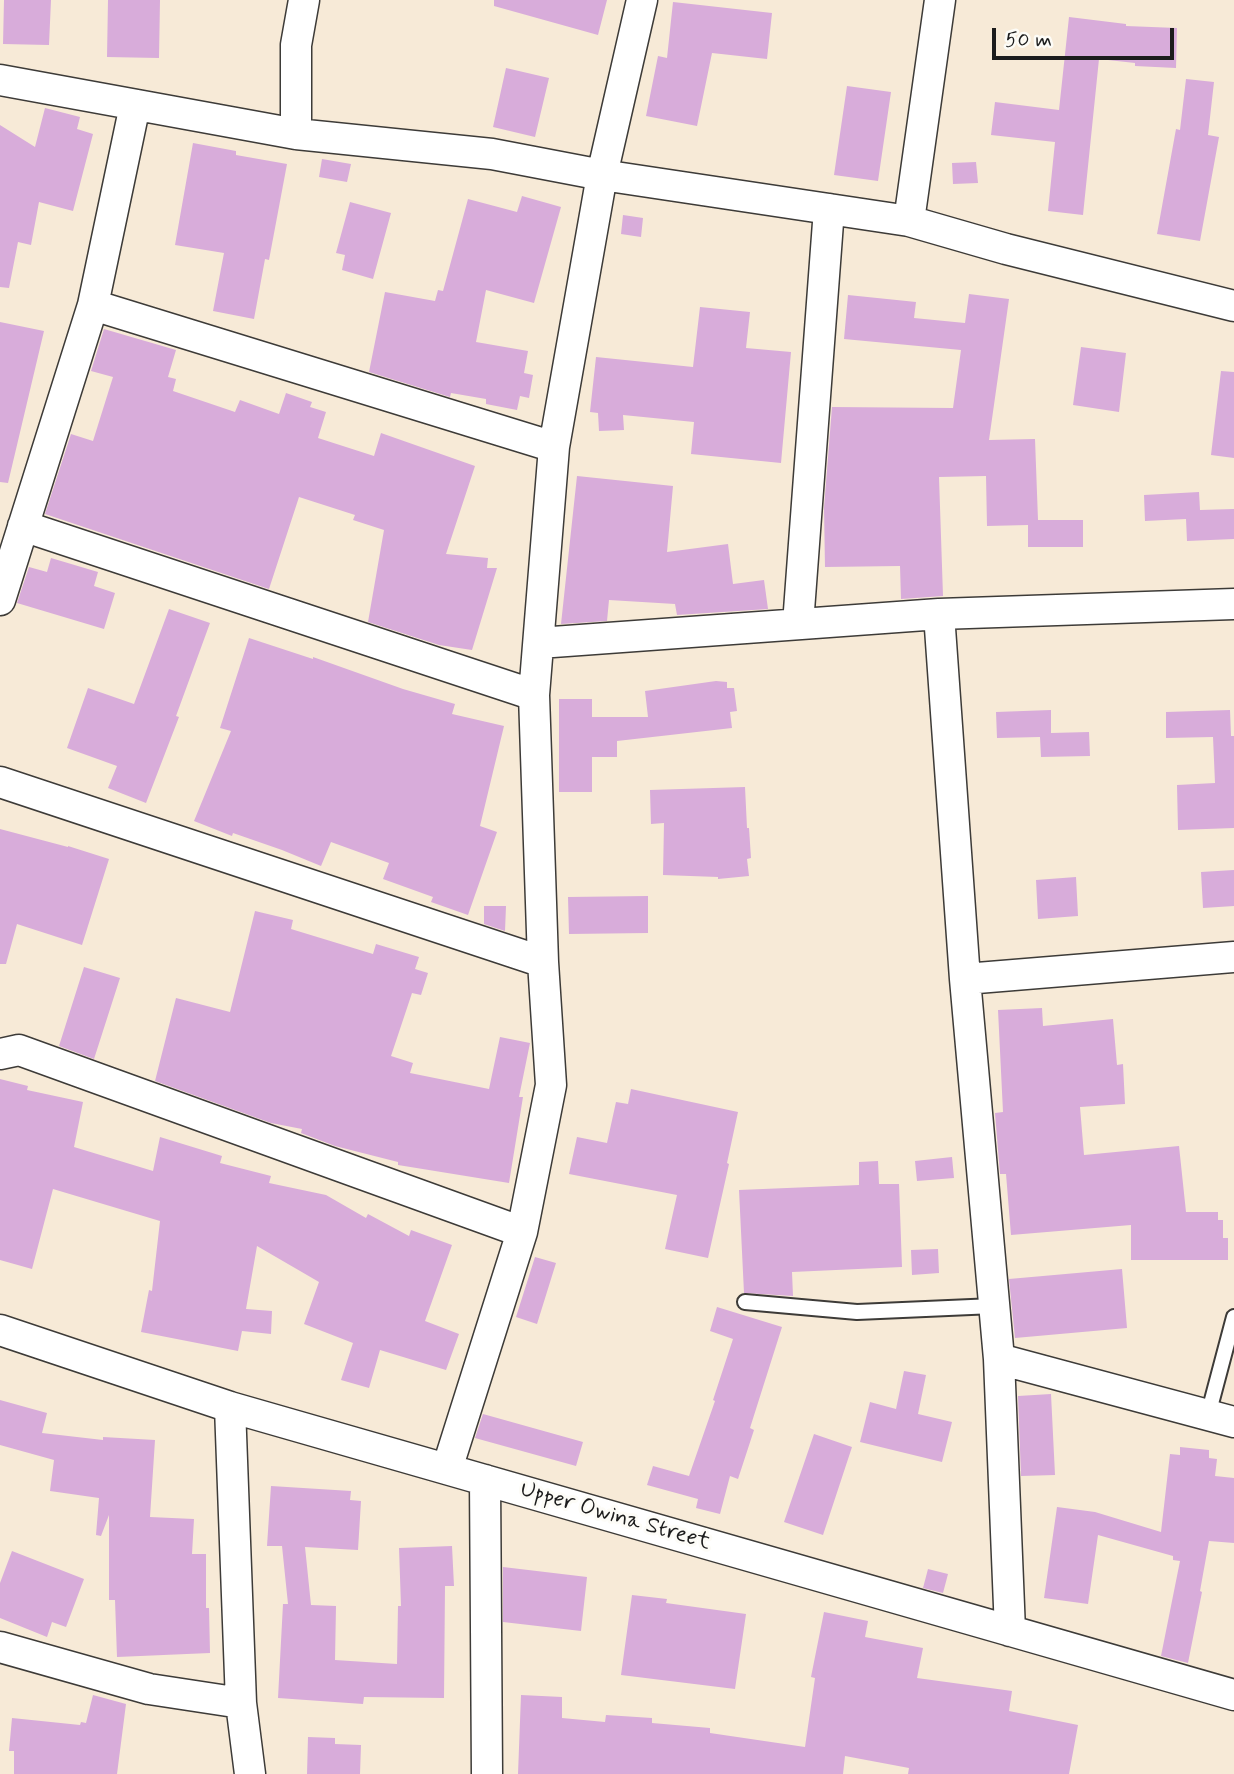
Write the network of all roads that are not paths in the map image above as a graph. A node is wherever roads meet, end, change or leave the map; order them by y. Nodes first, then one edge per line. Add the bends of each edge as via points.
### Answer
1 (304, 0) edge
2 (642, 0) edge
3 (940, 0) edge
4 (0, 80) edge
5 (135, 105) junction
6 (296, 134) junction
7 (603, 174) junction
8 (829, 209) junction
9 (909, 221) junction
10 (93, 305) junction
11 (1234, 306) edge
12 (554, 447) junction
13 (23, 527) junction
14 (0, 600) edge
15 (1234, 604) edge
16 (939, 614) junction
17 (798, 624) junction
18 (539, 643) junction
19 (534, 695) junction
20 (0, 782) edge
21 (1234, 957) edge
22 (543, 962) junction
23 (965, 979) junction
24 (0, 1054) edge
25 (522, 1232) junction
26 (745, 1302) dead end
27 (994, 1306) junction
28 (1234, 1317) edge
29 (0, 1329) edge
30 (999, 1359) junction
31 (230, 1407) junction
32 (1221, 1419) edge
33 (447, 1469) junction
34 (485, 1480) junction
35 (1010, 1630) junction
36 (0, 1647) edge
37 (1234, 1695) edge
38 (242, 1703) junction
39 (250, 1774) edge
40 (488, 1774) edge

1 - 6 street via 296,45
2 - 7 street
3 - 9 street
4 - 5 street
5 - 6 street
5 - 10 street
6 - 7 street via 492,154
7 - 8 street
7 - 12 street
8 - 9 street
8 - 17 street
9 - 11 street
10 - 12 street
10 - 13 street
12 - 18 street
13 - 14 street
13 - 19 street
15 - 16 street
16 - 17 street
16 - 23 street
17 - 18 street
18 - 19 street
19 - 22 street
20 - 22 street
21 - 23 street
22 - 25 street via 551,1085
23 - 27 street
24 - 25 street via 19,1050
25 - 33 street
26 - 27 lane via 857,1312
27 - 30 street
28 - 32 lane
29 - 31 street, Upper Owina Street
30 - 32 street
30 - 35 street
31 - 33 street, Upper Owina Street
31 - 38 street
33 - 34 street, Upper Owina Street
34 - 35 street, Upper Owina Street
34 - 40 street
35 - 37 street, Upper Owina Street
36 - 38 street via 149,1689
38 - 39 street

